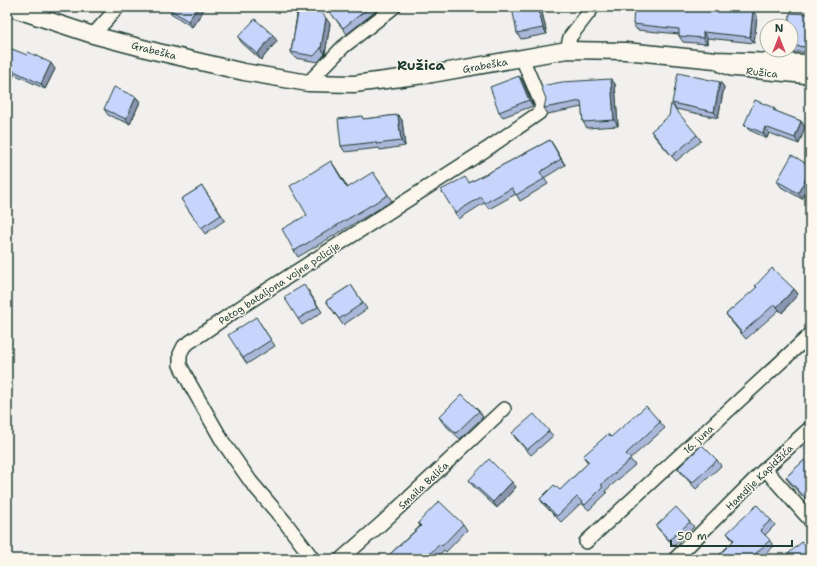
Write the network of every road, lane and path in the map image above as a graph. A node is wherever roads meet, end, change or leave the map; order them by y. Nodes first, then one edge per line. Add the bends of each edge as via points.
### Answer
1 (8, 7) edge
2 (118, 7) edge
3 (394, 7) edge
4 (593, 7) edge
5 (93, 35) junction
6 (567, 50) junction
7 (522, 58) junction
8 (716, 60) junction
9 (810, 63) edge
10 (810, 78) edge
11 (308, 83) junction
12 (810, 335) edge
13 (504, 409) dead end
14 (810, 428) edge
15 (765, 469) junction
16 (810, 520) edge
17 (586, 542) dead end
18 (313, 559) edge
19 (342, 559) edge
20 (675, 559) edge

1 - 5 street, Grabeška
2 - 5 street
3 - 11 street via 343,47
4 - 6 street via 570,37
5 - 11 street, Grabeška via 244,72
6 - 7 street, Grabeška
6 - 8 street, Grabeška via 632,52
7 - 11 street, Grabeška via 432,74 354,84
7 - 18 street, Petog bataljona vojne policije via 541,103 539,113 244,305 184,346 180,354 180,365 223,442 251,482
8 - 9 street, Grabeška
8 - 10 street, Ružica via 721,66 731,69
12 - 17 street, 16. juna
13 - 19 street, Smaila Balića
14 - 15 street, Hamdije Kapidžića
15 - 16 street
15 - 20 street, Hamdije Kapidžića

